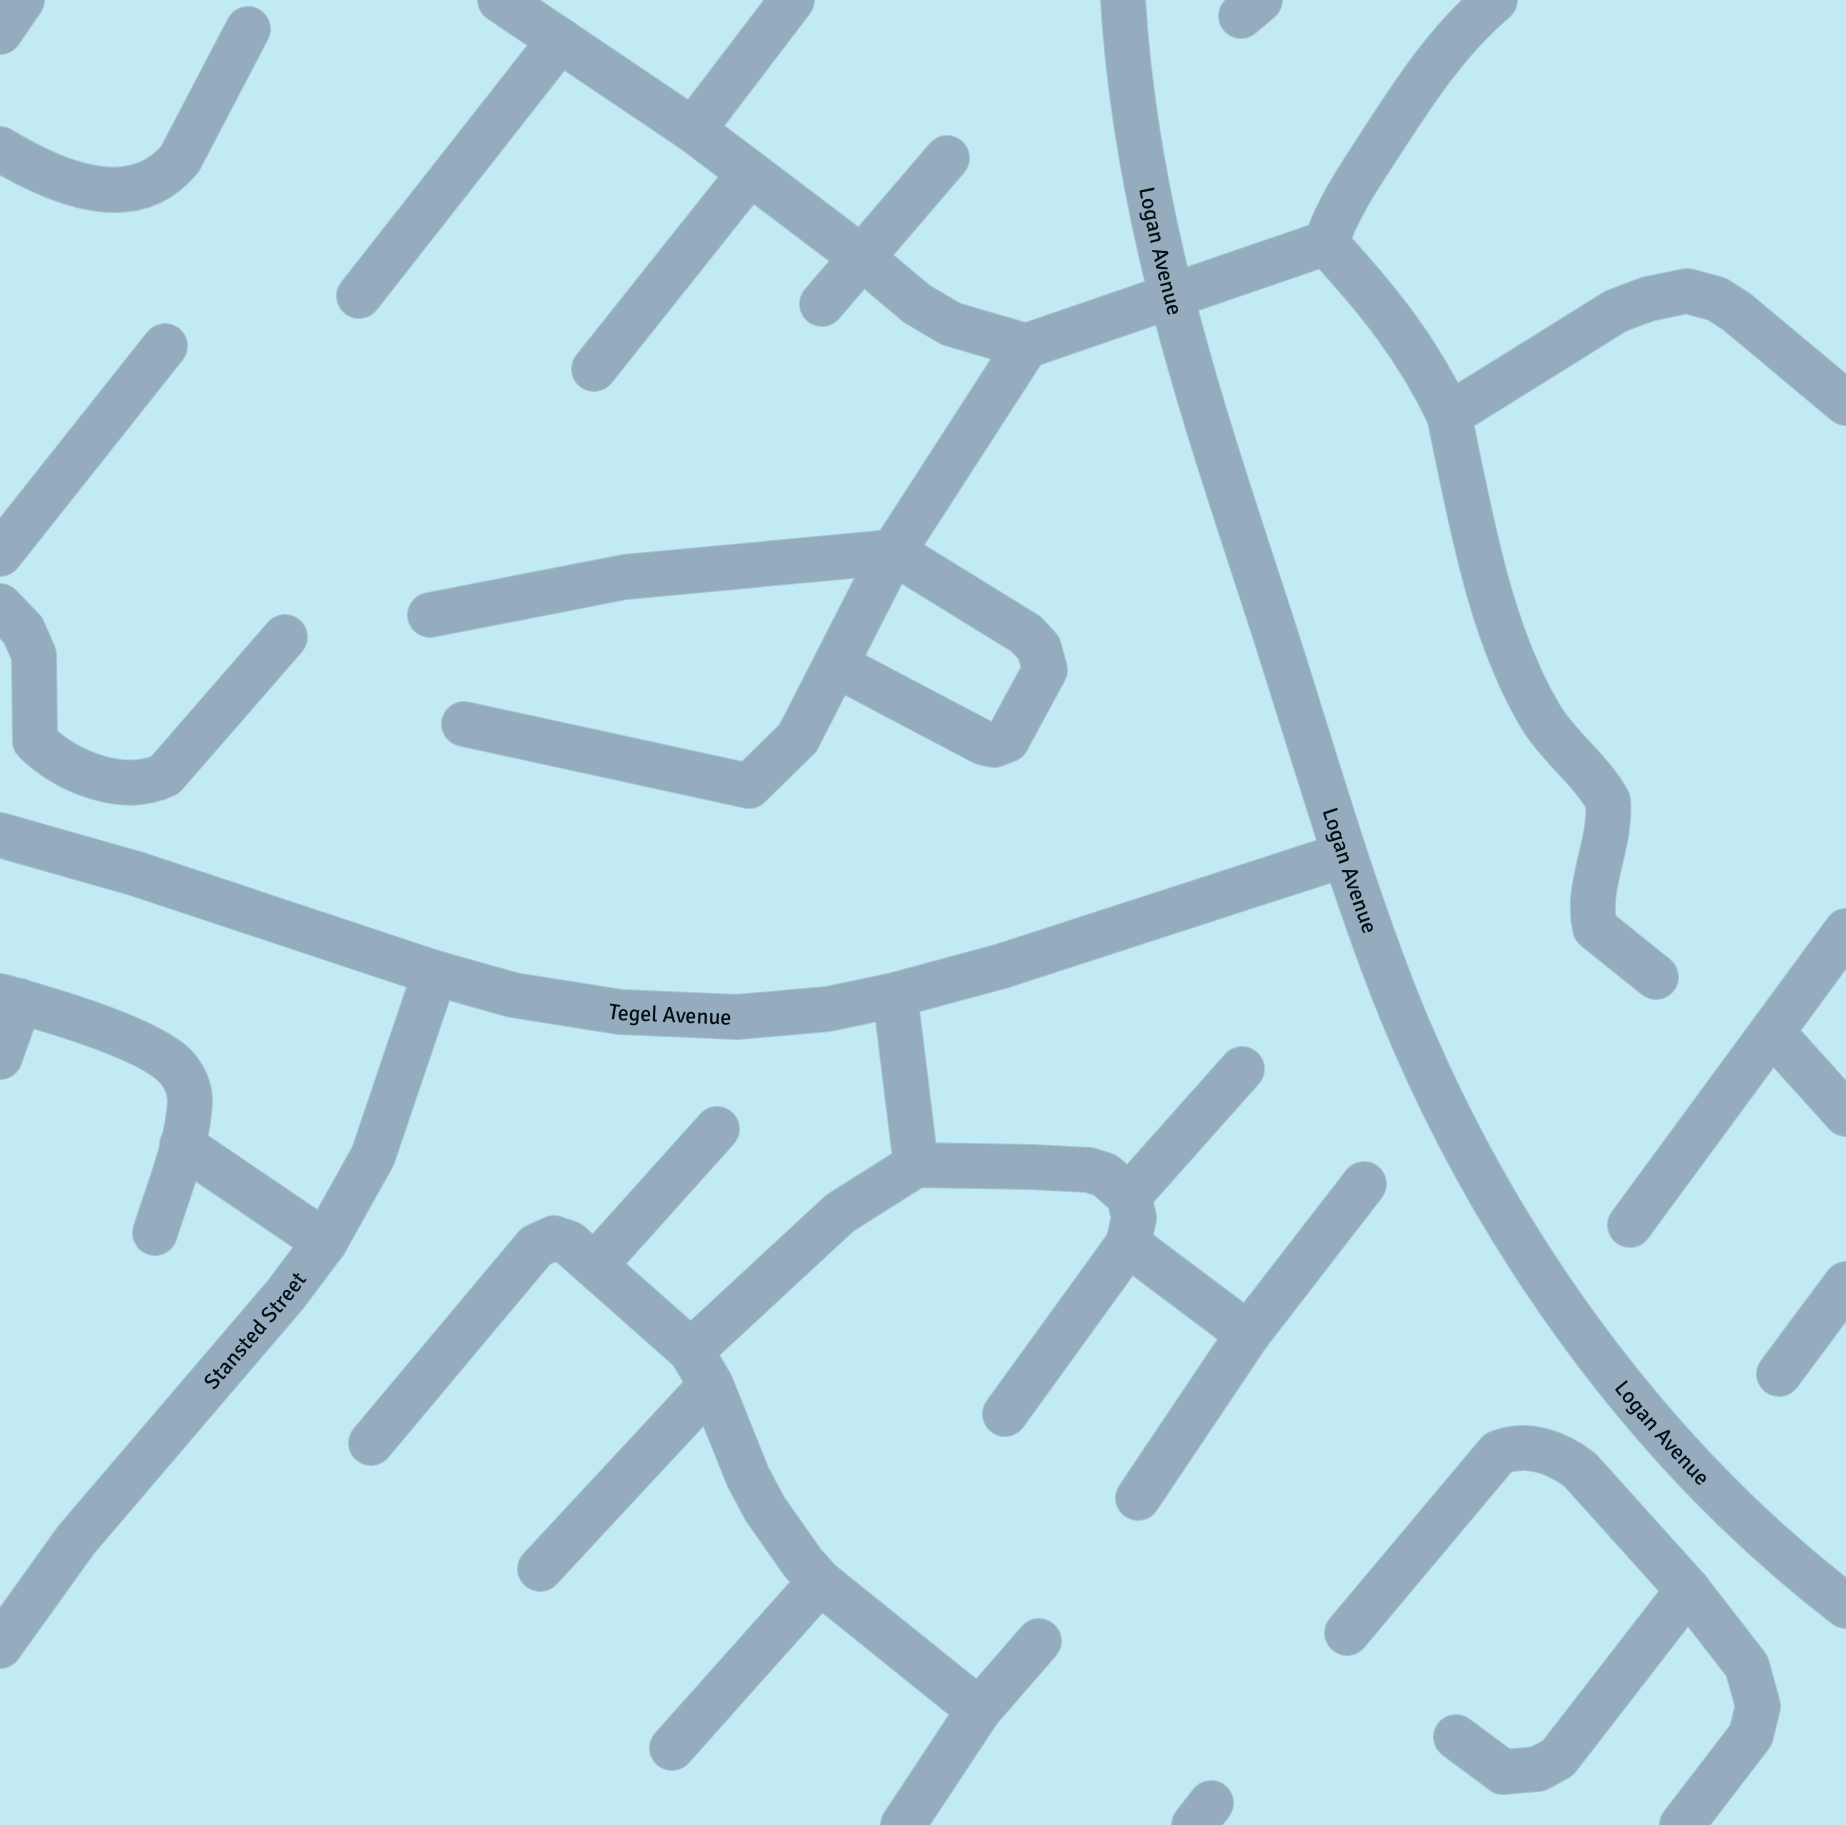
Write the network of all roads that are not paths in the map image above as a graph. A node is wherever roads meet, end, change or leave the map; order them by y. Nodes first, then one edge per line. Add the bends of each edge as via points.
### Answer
1 (22, 0) edge
2 (500, 0) edge
3 (792, 0) edge
4 (1123, 0) edge
5 (1495, 0) edge
6 (248, 29) dead end
7 (0, 32) edge
8 (560, 40) junction
9 (693, 130) junction
10 (0, 149) edge
11 (947, 158) dead end
12 (750, 173) junction
13 (1326, 243) junction
14 (861, 257) junction
15 (359, 296) dead end
16 (1168, 296) junction
17 (822, 304) dead end
18 (165, 346) dead end
19 (1026, 346) junction
20 (594, 369) dead end
21 (1846, 403) edge
22 (1449, 415) junction
23 (893, 552) junction
24 (0, 554) edge
25 (0, 606) edge
26 (430, 615) dead end
27 (285, 637) dead end
28 (836, 665) junction
29 (464, 724) dead end
30 (0, 835) edge
31 (1344, 855) junction
32 (1846, 931) edge
33 (435, 973) junction
34 (1656, 977) dead end
35 (895, 995) junction
36 (10, 998) edge
37 (1772, 1032) junction
38 (0, 1057) edge
39 (1242, 1069) dead end
40 (1846, 1114) edge
41 (717, 1129) dead end
42 (182, 1145) junction
43 (916, 1165) junction
44 (1364, 1184) dead end
45 (1129, 1196) junction
46 (1630, 1225) dead end
47 (155, 1233) dead end
48 (325, 1242) junction
49 (1128, 1244) junction
50 (595, 1265) junction
51 (1846, 1284) edge
52 (1248, 1334) junction
53 (701, 1368) junction
54 (1779, 1374) dead end
55 (1005, 1414) dead end
56 (371, 1443) dead end
57 (1138, 1498) dead end
58 (540, 1569) dead end
59 (820, 1582) junction
60 (1688, 1590) junction
61 (1846, 1606) edge
62 (1347, 1633) dead end
63 (1039, 1641) dead end
64 (0, 1646) edge
65 (979, 1710) junction
66 (1456, 1737) dead end
67 (672, 1748) dead end
68 (903, 1825) edge
69 (1682, 1825) edge

1 - 7 street
2 - 8 street
3 - 9 street
4 - 16 street, Logan Avenue via 1134,118
5 - 13 street via 1424,77 1336,214
6 - 10 street via 180,159 149,186 129,191 72,184 50,178
8 - 9 street
8 - 15 street
9 - 12 street
11 - 14 street
12 - 14 street
12 - 20 street
13 - 16 street
13 - 22 street via 1414,349
14 - 17 street
14 - 19 street via 917,304 951,324
16 - 19 street
16 - 31 street, Logan Avenue
18 - 24 street
19 - 23 street
21 - 22 street via 1737,312 1717,299 1687,291 1616,311
22 - 34 street via 1490,591 1517,666 1543,721 1608,801 1592,906 1595,928
23 - 26 street via 625,577
23 - 28 street
23 - 28 street via 1026,634 1039,648 1044,676 1007,740 994,745
25 - 27 street via 23,630 34,655 35,741 71,769 101,779 153,781 165,775
28 - 29 street via 798,738 749,786
30 - 33 street, Tegel Avenue via 151,878
31 - 35 street, Tegel Avenue via 1002,966
31 - 61 street, Logan Avenue via 1395,995 1445,1108 1543,1278 1624,1386 1689,1461
32 - 37 street
33 - 35 street, Tegel Avenue via 513,995 620,1012 737,1017 828,1009
33 - 48 street, Stansted Street via 373,1156
35 - 43 street
36 - 38 street
36 - 42 street via 72,1018 161,1055 175,1066 184,1076 190,1101
37 - 40 street
37 - 46 street
39 - 45 street
41 - 50 street
42 - 47 street
42 - 48 street
43 - 45 street via 1089,1170 1105,1175
43 - 53 street via 840,1213
44 - 52 street
45 - 49 street via 1134,1218
48 - 64 street, Stansted Street via 76,1540
49 - 52 street
49 - 55 street
50 - 53 street
50 - 56 street via 563,1240 547,1239 536,1246
51 - 54 street
52 - 57 street
53 - 58 street
53 - 59 street via 765,1509
59 - 65 street
59 - 67 street
60 - 62 street via 1580,1470 1553,1454 1513,1447 1498,1453 1469,1484
60 - 66 street via 1548,1766 1503,1772
60 - 69 street via 1740,1654 1758,1706 1751,1735
63 - 65 street
65 - 68 street

